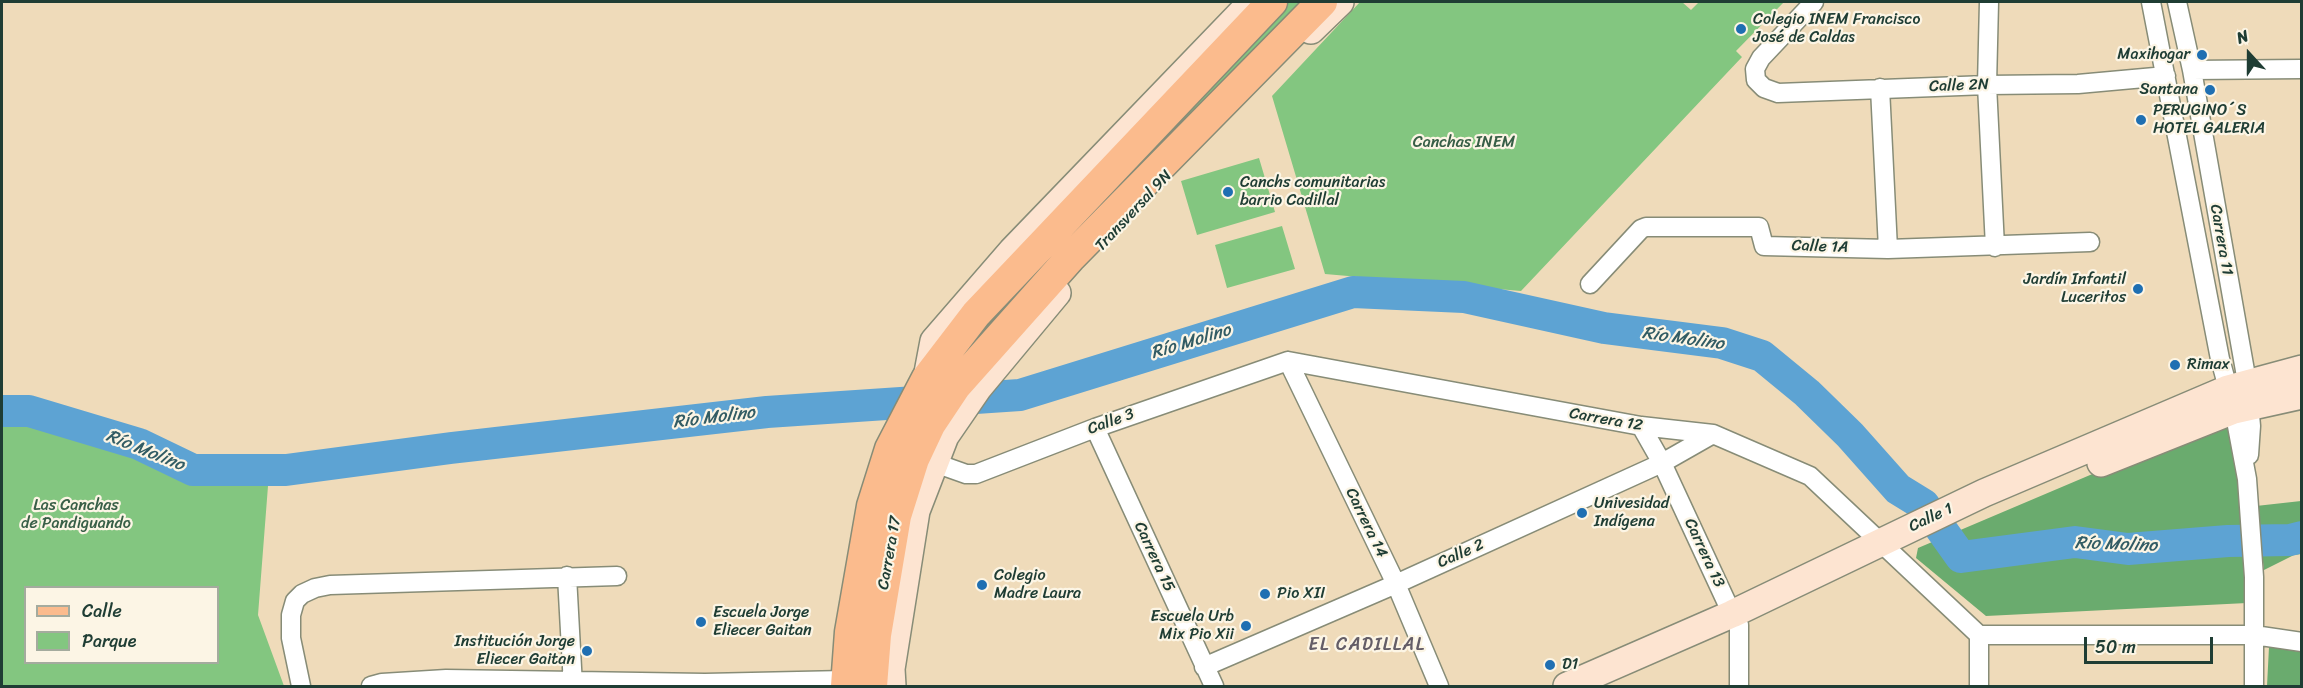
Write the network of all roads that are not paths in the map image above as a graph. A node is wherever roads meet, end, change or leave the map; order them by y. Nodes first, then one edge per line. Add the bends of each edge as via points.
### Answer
1 (1252, 2) edge
2 (1272, 2) edge
3 (1322, 2) edge
4 (1340, 2) edge
5 (1814, 2) edge
6 (1989, 2) edge
7 (2151, 2) edge
8 (2177, 2) edge
9 (2301, 69) edge
10 (2192, 70) junction
11 (2166, 76) junction
12 (1987, 85) junction
13 (1880, 88) junction
14 (1162, 181) junction
15 (1133, 195) junction
16 (2090, 243) dead end
17 (1995, 247) junction
18 (1888, 249) junction
19 (1590, 284) dead end
20 (1288, 361) junction
21 (2301, 369) edge
22 (927, 378) junction
23 (967, 387) junction
24 (2301, 395) edge
25 (2240, 397) junction
26 (1641, 426) junction
27 (1095, 428) junction
28 (926, 429) junction
29 (1713, 434) junction
30 (935, 463) junction
31 (1662, 463) junction
32 (1895, 542) junction
33 (567, 576) junction
34 (617, 576) dead end
35 (1396, 584) junction
36 (1735, 619) junction
37 (1979, 634) junction
38 (2254, 635) junction
39 (2301, 642) edge
40 (1204, 667) junction
41 (1598, 682) edge
42 (446, 683) edge
43 (573, 683) edge
44 (705, 685) edge
45 (851, 685) edge
46 (301, 687) edge
47 (371, 687) edge
48 (892, 687) edge
49 (1214, 687) edge
50 (1439, 687) edge
51 (1567, 687) edge
52 (1739, 687) edge
53 (1979, 687) edge
54 (2254, 687) edge

1 - 22 main road via 1012,251 934,341
2 - 22 main road via 983,306
3 - 15 main road, Transversal 9N
4 - 14 main road, Transversal 9N
5 - 13 street, Calle 2N via 1761,58 1755,69 1756,80 1764,88 1779,93
6 - 12 street
7 - 11 street
8 - 10 street, Carrera 11
9 - 10 street
10 - 25 street, Carrera 11
11 - 12 street, Calle 2N via 2078,84
11 - 25 street via 2220,359
12 - 13 street, Calle 2N
12 - 17 street
13 - 18 street
14 - 15 main road
14 - 23 main road, Transversal 9N
15 - 23 main road, Transversal 9N via 1070,258
16 - 17 street, Calle 1A
17 - 18 street, Calle 1A
18 - 19 street, Calle 1A via 1764,246 1759,227 1646,227
20 - 26 street, Carrera 12
20 - 27 street, Calle 3
20 - 35 street, Carrera 14
21 - 25 main road, Calle 1
22 - 28 main road
23 - 28 main road, Transversal 9N
24 - 25 main road, Calle 1
25 - 32 main road, Calle 1
25 - 38 street, Carrera 11 via 2254,577
26 - 29 street, Carrera 12
26 - 31 street, Carrera 13
27 - 30 street, Calle 3 via 976,474
27 - 40 street, Carrera 15
28 - 30 main road, Carrera 17
28 - 45 main road, Carrera 17 via 890,449 872,506 850,632
29 - 31 street, Calle 2
29 - 32 street, Carrera 12 via 1810,476
30 - 48 main road, Carrera 17 via 916,511 891,669
31 - 35 street, Calle 2
31 - 36 street, Carrera 13
32 - 36 main road, Calle 1
32 - 37 street
33 - 34 street
33 - 43 street
33 - 46 street via 315,588 295,601 291,615 291,638
35 - 40 street, Calle 2
35 - 50 street, Carrera 14
36 - 41 main road, Calle 1
36 - 52 street, Carrera 13
37 - 38 street
37 - 53 street
38 - 39 street
38 - 54 street, Carrera 11
40 - 49 street, Carrera 15
41 - 51 main road, Calle 1
42 - 43 street
42 - 47 street via 382,683
43 - 44 street
44 - 45 street

